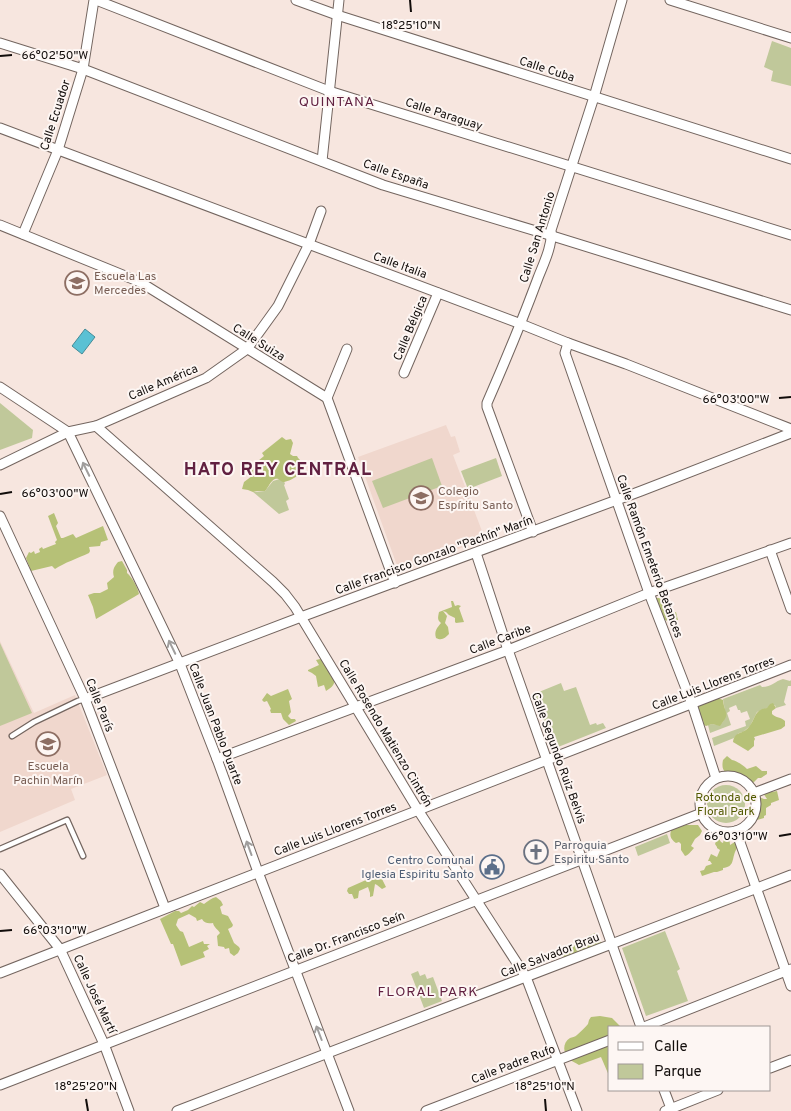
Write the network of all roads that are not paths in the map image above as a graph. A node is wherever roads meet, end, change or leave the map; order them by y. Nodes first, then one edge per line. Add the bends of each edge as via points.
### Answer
1 (95, 0) edge
2 (296, 0) edge
3 (339, 0) edge
4 (622, 0) edge
5 (674, 1) edge
6 (337, 14) junction
7 (791, 38) edge
8 (0, 43) edge
9 (83, 69) junction
10 (329, 91) junction
11 (594, 97) junction
12 (0, 128) edge
13 (58, 150) junction
14 (791, 158) edge
15 (322, 161) junction
16 (571, 168) junction
17 (321, 211) dead end
18 (0, 225) edge
19 (24, 234) junction
20 (791, 235) edge
21 (552, 236) junction
22 (309, 244) junction
23 (438, 293) junction
24 (791, 310) edge
25 (521, 324) junction
26 (568, 343) junction
27 (246, 349) junction
28 (347, 349) dead end
29 (404, 373) dead end
30 (0, 387) edge
31 (327, 398) junction
32 (96, 426) junction
33 (791, 429) edge
34 (68, 432) junction
35 (791, 433) edge
36 (0, 464) edge
37 (617, 500) junction
38 (0, 516) edge
39 (533, 532) junction
40 (791, 543) edge
41 (770, 550) junction
42 (476, 553) junction
43 (394, 583) junction
44 (649, 593) junction
45 (791, 609) edge
46 (301, 617) junction
47 (508, 650) junction
48 (180, 664) junction
49 (791, 665) edge
50 (85, 699) junction
51 (692, 704) junction
52 (356, 707) junction
53 (12, 736) dead end
54 (217, 759) junction
55 (547, 759) junction
56 (716, 778) junction
57 (791, 779) edge
58 (754, 793) junction
59 (418, 810) junction
60 (702, 813) junction
61 (736, 831) junction
62 (0, 849) edge
63 (83, 856) dead end
64 (582, 859) junction
65 (258, 872) junction
66 (0, 874) edge
67 (791, 875) edge
68 (756, 889) junction
69 (476, 900) junction
70 (165, 908) junction
71 (612, 944) junction
72 (60, 949) junction
73 (295, 970) junction
74 (788, 970) edge
75 (0, 973) edge
76 (526, 978) junction
77 (791, 986) edge
78 (643, 1026) edge
79 (646, 1026) edge
80 (608, 1041) edge
81 (104, 1044) junction
82 (327, 1053) junction
83 (558, 1060) junction
84 (791, 1060) edge
85 (771, 1068) edge
86 (0, 1085) edge
87 (664, 1091) edge
88 (716, 1091) edge
89 (669, 1110) edge
90 (129, 1111) edge
91 (178, 1111) edge
92 (349, 1111) edge
93 (426, 1111) edge
94 (577, 1111) edge

1 - 9 street, Calle Ecuador
1 - 10 street, Calle Paraguay
2 - 6 street, Calle Cuba
3 - 6 street
4 - 11 street, Calle San Antonio
5 - 7 street
6 - 10 street
6 - 11 street, Calle Cuba
8 - 9 street, Calle España
9 - 13 street, Calle Ecuador
9 - 15 street, Calle España
10 - 15 street
10 - 16 street, Calle Paraguay
11 - 14 street, Calle Cuba
11 - 16 street, Calle San Antonio
12 - 13 street, Calle Italia
13 - 19 street, Calle Ecuador
13 - 22 street, Calle Italia
15 - 21 street, Calle España via 383,185
16 - 20 street, Calle Paraguay
16 - 21 street, Calle San Antonio via 551,230
17 - 22 street, Calle América
18 - 19 street, Calle Suiza
19 - 27 street, Calle Suiza via 140,282
21 - 24 street, Calle España
21 - 25 street, Calle San Antonio
22 - 23 street, Calle Italia
22 - 27 street, Calle América via 278,306
23 - 25 street, Calle Italia
23 - 29 street, Calle Bélgica
25 - 26 street, Calle Italia
25 - 39 street, Calle San Antonio via 487,407
26 - 33 street, Calle Italia
26 - 37 street, Calle Ramón Emeterio Betances via 565,353
27 - 31 street, Calle Suiza
27 - 32 street, Calle América via 206,378
28 - 31 street
30 - 34 street
31 - 43 street
32 - 34 street, Calle América
32 - 46 street, Calle Rosendo Matienzo Cintrón via 274,582
34 - 36 street, Calle América
48 -> 34 street, Calle Juan Pablo Duarte
35 - 37 street, Calle Francisco Gonzalo "Pachín" Marín
37 - 39 street, Calle Francisco Gonzalo "Pachín" Marín
37 - 44 street, Calle Ramón Emeterio Betances
38 - 50 street, Calle París
39 - 42 street, Calle Francisco Gonzalo "Pachín" Marín
40 - 41 street, Calle Caribe
41 - 44 street, Calle Caribe
41 - 45 street
42 - 43 street, Calle Francisco Gonzalo "Pachín" Marín
42 - 47 street, Calle Segundo Ruiz Belvis
43 - 46 street, Calle Francisco Gonzalo "Pachín" Marín
44 - 47 street, Calle Caribe
44 - 51 street, Calle Ramón Emeterio Betances
46 - 48 street, Calle Francisco Gonzalo "Pachín" Marín
46 - 52 street, Calle Rosendo Matienzo Cintrón
47 - 52 street, Calle Caribe
47 - 55 street, Calle Segundo Ruiz Belvis
48 - 50 street, Calle Francisco Gonzalo "Pachín" Marín
48 - 54 street, Calle Juan Pablo Duarte
49 - 51 street, Calle Luis Llorens Torres
50 - 53 lane via 34,722
50 - 70 street, Calle París
51 - 55 street, Calle Luis Llorens Torres
51 - 56 street, Calle Ramón Emeterio Betances
52 - 54 street, Calle Caribe
52 - 59 street, Calle Rosendo Matienzo Cintrón
65 -> 54 street, Calle Juan Pablo Duarte
55 - 59 street, Calle Luis Llorens Torres
55 - 64 street, Calle Segundo Ruiz Belvis
56 - 58 street via 725,775 743,779
56 - 60 street via 704,789 700,805
57 - 58 street
58 - 61 street via 756,810 752,819 747,826
59 - 65 street, Calle Luis Llorens Torres
59 - 69 street, Calle Rosendo Matienzo Cintrón
60 - 61 street via 713,828
60 - 64 street, Calle Dr. Francisco Seín
61 - 68 street
62 - 63 lane via 67,820
64 - 69 street, Calle Dr. Francisco Seín
64 - 71 street, Calle Segundo Ruiz Belvis
65 - 70 street, Calle Luis Llorens Torres
65 - 73 street, Calle Juan Pablo Duarte
66 - 72 street, Calle José Martí
67 - 68 street, Calle Salvador Brau
68 - 71 street, Calle Salvador Brau
68 - 74 street
69 - 73 street, Calle Dr. Francisco Seín
69 - 76 street, Calle Rosendo Matienzo Cintrón
70 - 72 street, Calle Luis Llorens Torres
71 - 76 street, Calle Salvador Brau
71 - 78 street, Calle Segundo Ruiz Belvis
72 - 75 street, Calle Luis Llorens Torres
72 - 81 street, Calle José Martí
73 - 81 street, Calle Dr. Francisco Seín
82 -> 73 street, Calle Juan Pablo Duarte
74 - 77 street
74 - 79 street
76 - 82 street, Calle Salvador Brau
76 - 83 street, Calle Rosendo Matienzo Cintrón
80 - 83 street, Calle Padre Rufo
81 - 86 street, Calle Dr. Francisco Seín
81 - 90 street, Calle José Martí
82 - 91 street, Calle Salvador Brau
82 - 92 street, Calle Juan Pablo Duarte
83 - 93 street, Calle Padre Rufo
83 - 94 street, Calle Rosendo Matienzo Cintrón
84 - 85 street
87 - 89 street
88 - 89 street

